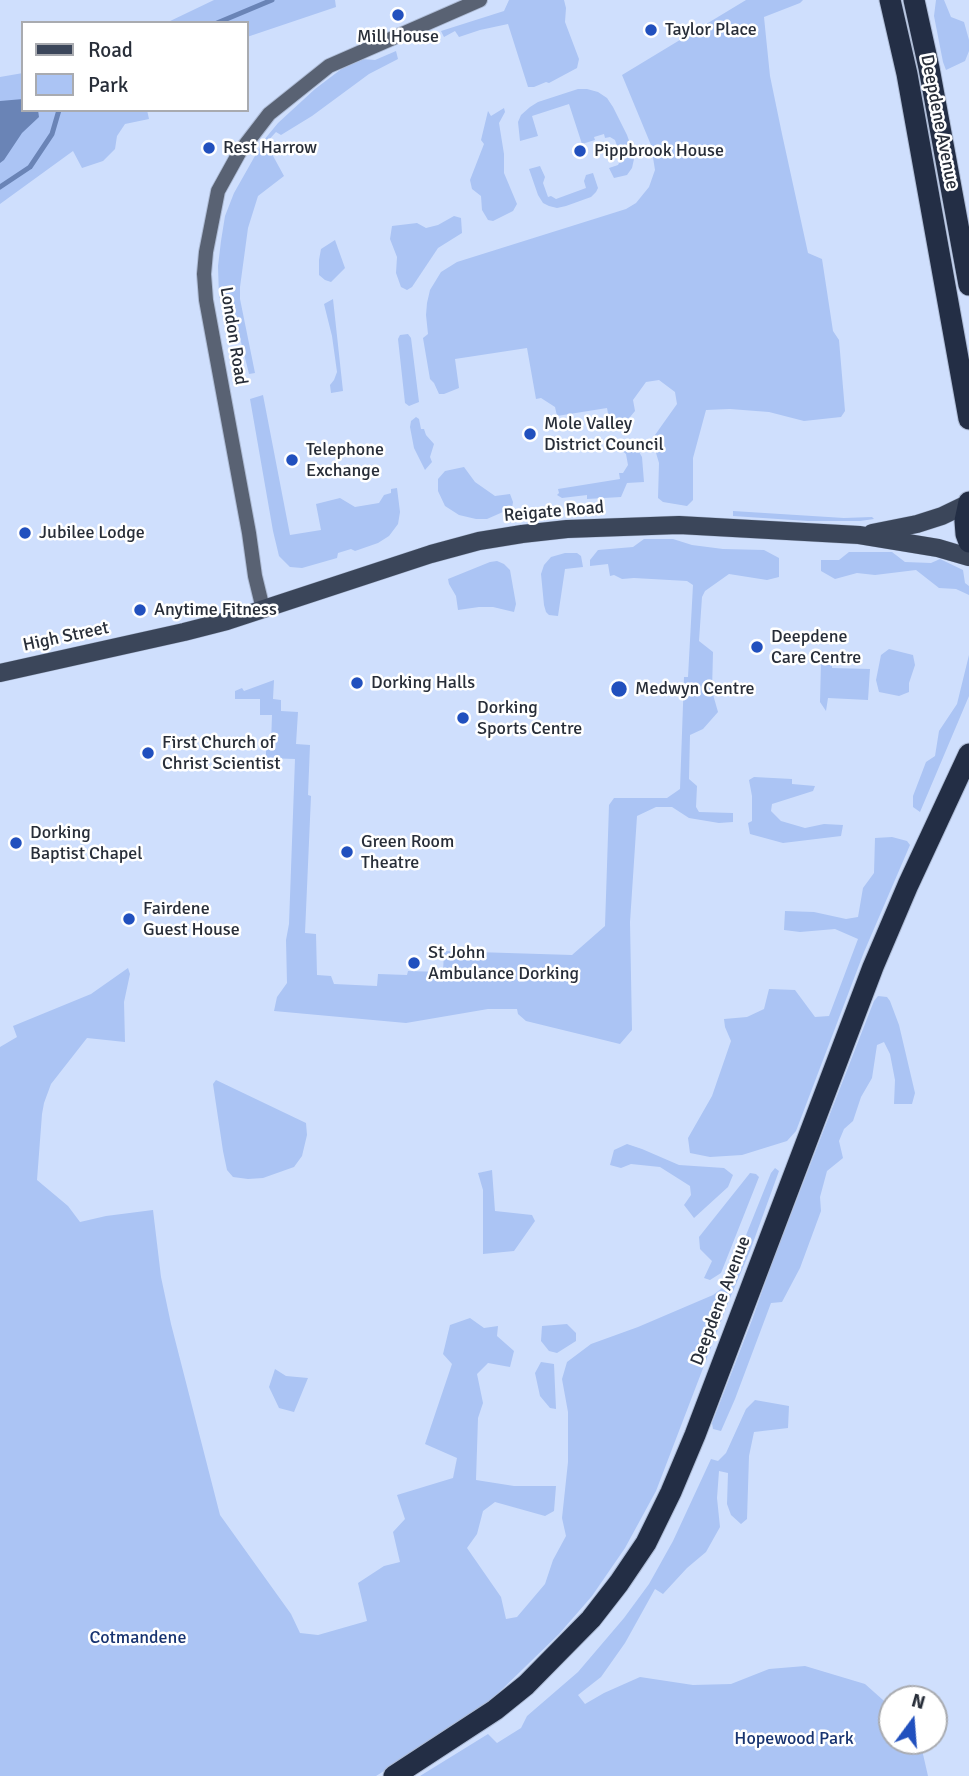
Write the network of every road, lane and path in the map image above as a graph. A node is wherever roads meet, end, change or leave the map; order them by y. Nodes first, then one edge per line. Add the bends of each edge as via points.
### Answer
1 (480, 0) edge
2 (890, 0) edge
3 (914, 0) edge
4 (969, 285) edge
5 (969, 419) edge
6 (969, 503) edge
7 (859, 535) junction
8 (969, 542) edge
9 (969, 557) edge
10 (263, 609) junction
11 (0, 673) edge
12 (969, 754) edge
13 (394, 1776) edge

1 - 10 street, London Road via 329,66 269,114 227,171 218,191 206,252 206,300
2 - 5 highway, Deepdene Avenue
3 - 4 highway, Deepdene Avenue
6 - 7 main road, Reigate Road via 917,524
6 - 8 highway via 965,521
7 - 9 main road, Reigate Road
7 - 10 main road, Reigate Road via 679,525 522,534 431,554
10 - 11 main road, High Street via 184,632
12 - 13 highway, Deepdene Avenue via 873,967 695,1435 646,1542 591,1619 526,1685

